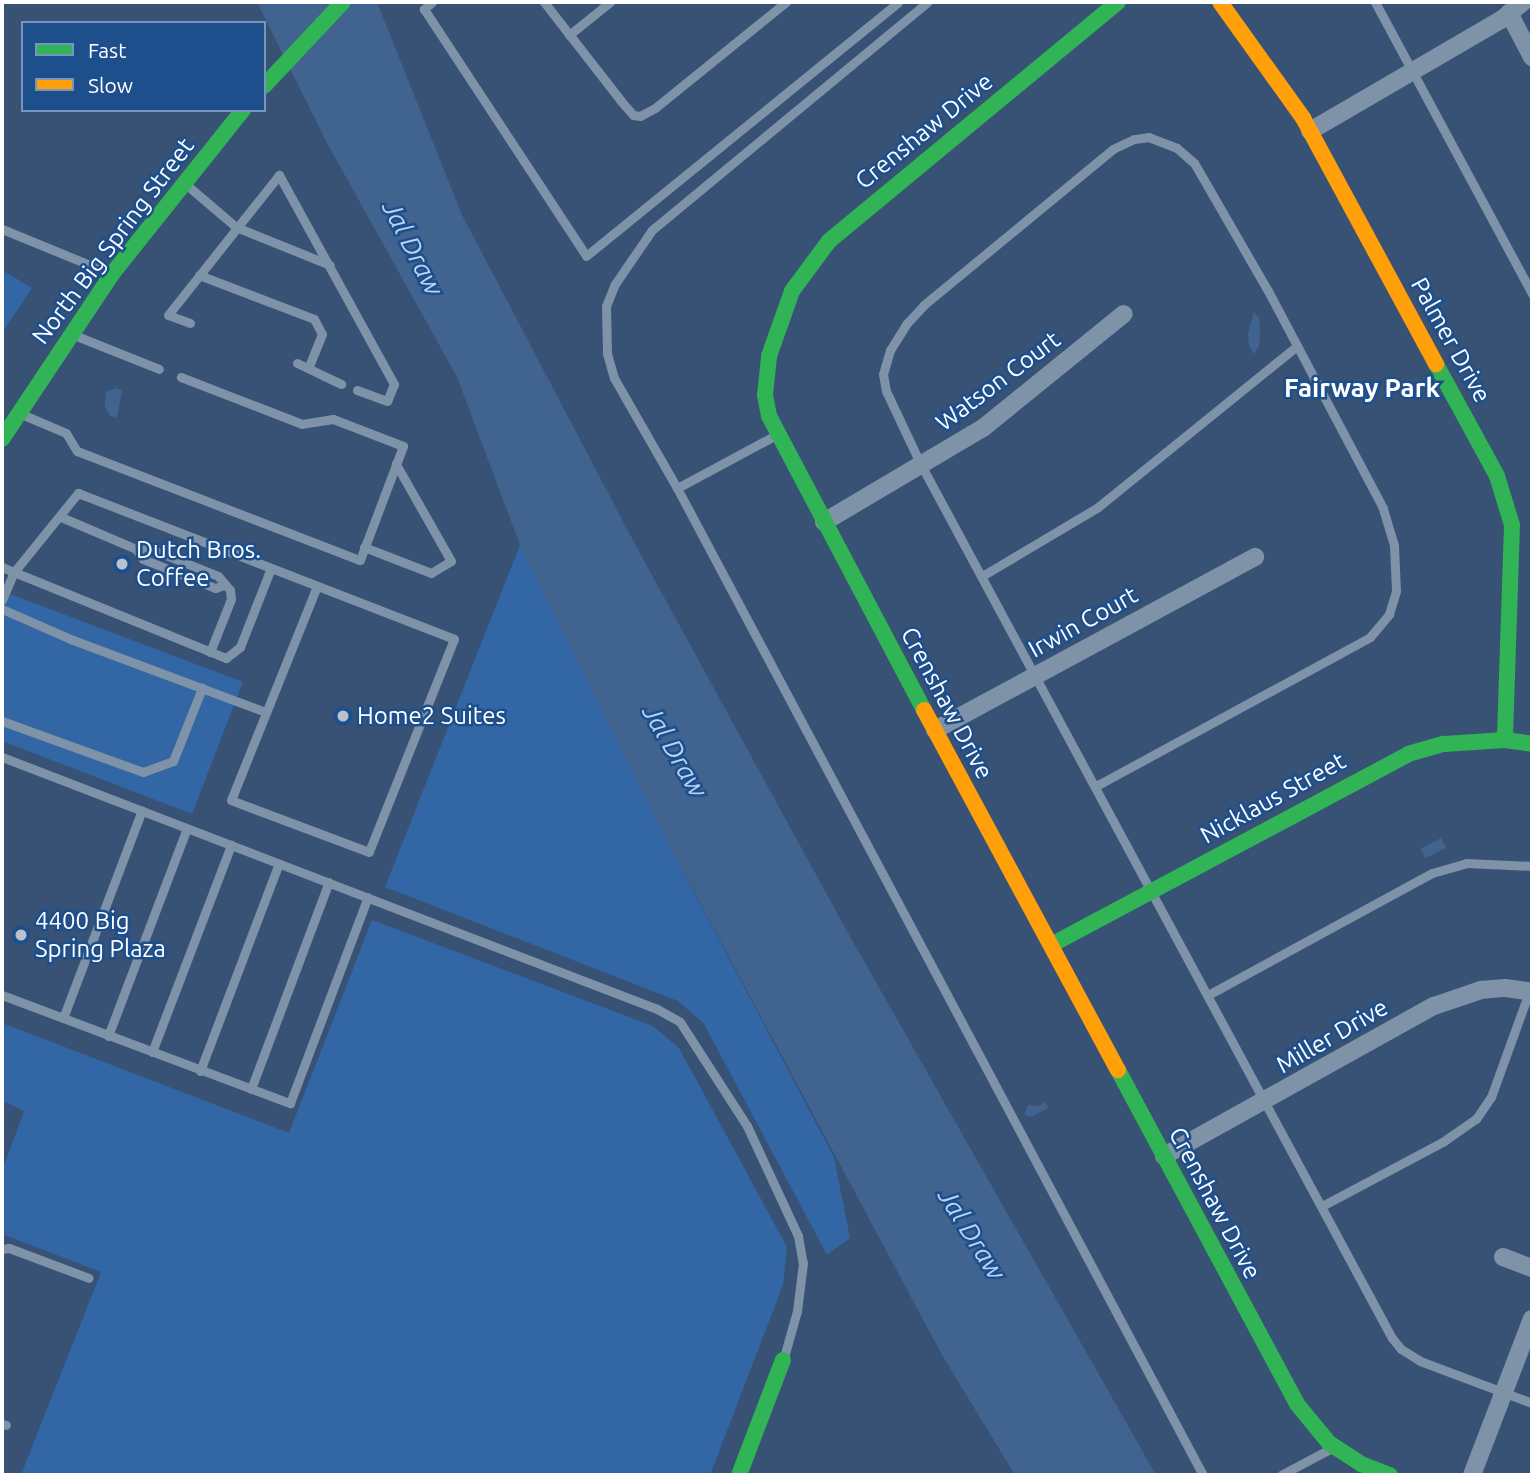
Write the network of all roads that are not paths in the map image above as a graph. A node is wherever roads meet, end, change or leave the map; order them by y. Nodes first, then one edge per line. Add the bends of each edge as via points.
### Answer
1 (343, 2) edge
2 (432, 2) edge
3 (544, 2) edge
4 (610, 2) edge
5 (786, 2) edge
6 (898, 2) edge
7 (928, 2) edge
8 (1118, 2) edge
9 (1220, 2) edge
10 (1375, 2) edge
11 (1516, 7) edge
12 (569, 35) junction
13 (1532, 57) edge
14 (1412, 72) junction
15 (266, 84) edge
16 (241, 112) edge
17 (1310, 131) junction
18 (183, 182) junction
19 (236, 227) junction
20 (2, 229) edge
21 (330, 265) junction
22 (112, 274) junction
23 (199, 275) junction
24 (1532, 295) edge
25 (1124, 314) dead end
26 (190, 323) dead end
27 (71, 334) junction
28 (1297, 346) junction
29 (297, 363) dead end
30 (309, 367) junction
31 (159, 369) dead end
32 (181, 377) dead end
33 (341, 384) dead end
34 (357, 390) dead end
35 (18, 412) junction
36 (778, 434) junction
37 (2, 439) edge
38 (396, 464) junction
39 (922, 465) junction
40 (677, 488) junction
41 (61, 517) junction
42 (824, 522) junction
43 (364, 547) junction
44 (1255, 557) dead end
45 (2, 567) edge
46 (271, 568) junction
47 (15, 572) junction
48 (982, 576) junction
49 (317, 586) junction
50 (2, 600) edge
51 (2, 609) edge
52 (210, 652) junction
53 (1037, 675) junction
54 (202, 688) junction
55 (266, 712) junction
56 (2, 721) edge
57 (935, 730) junction
58 (1505, 740) junction
59 (1532, 744) edge
60 (2, 757) edge
61 (1096, 786) junction
62 (142, 810) junction
63 (187, 828) junction
64 (231, 845) junction
65 (279, 863) junction
66 (1532, 866) edge
67 (329, 882) junction
68 (1153, 890) junction
69 (368, 897) junction
70 (1051, 945) junction
71 (1531, 989) edge
72 (2, 995) edge
73 (1208, 995) junction
74 (63, 1018) junction
75 (108, 1035) junction
76 (152, 1052) junction
77 (200, 1070) junction
78 (251, 1089) junction
79 (1264, 1102) junction
80 (1164, 1156) junction
81 (1322, 1206) junction
82 (2, 1249) edge
83 (1503, 1257) dead end
84 (1532, 1268) edge
85 (89, 1279) dead end
86 (1532, 1319) edge
87 (783, 1360) joint
88 (1504, 1393) junction
89 (1532, 1404) edge
90 (1334, 1447) junction
91 (739, 1475) edge
92 (1203, 1475) edge
93 (1281, 1475) edge
94 (1390, 1475) edge
95 (1472, 1475) edge

1 - 15 main road
2 - 6 lane via 424,9 586,256
3 - 12 lane
4 - 12 lane
5 - 12 lane via 640,116 633,115
7 - 40 lane via 652,230 615,284 606,306 607,353 614,379
8 - 36 main road, Crenshaw Drive via 861,213 813,260 792,291 766,368 765,395
9 - 17 main road, Palmer Drive
10 - 14 lane
11 - 13 street
11 - 14 street
14 - 17 street
14 - 24 lane
16 - 18 main road, North Big Spring Street
17 - 58 main road, Palmer Drive via 1488,455 1504,495 1513,545
18 - 19 lane
18 - 22 main road, North Big Spring Street
19 - 21 lane
19 - 21 lane via 279,175
19 - 23 lane
20 - 22 lane
21 - 34 lane via 394,384 387,401
22 - 27 main road, North Big Spring Street
23 - 26 lane via 168,315
23 - 30 lane via 314,319 322,334
25 - 39 street, Watson Court via 999,417
27 - 31 lane
27 - 35 main road, North Big Spring Street
28 - 39 lane via 1194,163 1169,143 1149,137 1134,139 1113,149 924,305 897,337 886,361 886,391
28 - 48 lane via 1098,507
28 - 61 lane via 1391,527 1396,591 1389,614 1370,637 1352,648
29 - 30 lane
30 - 33 lane
32 - 38 lane via 302,424 333,419 403,446
35 - 37 main road, North Big Spring Street
35 - 43 lane via 66,433 76,451 360,560
36 - 40 lane
36 - 42 main road, Crenshaw Drive
38 - 43 lane
38 - 43 lane via 451,561 431,573
39 - 42 street, Watson Court
39 - 48 lane
40 - 92 lane
41 - 46 lane via 78,493
41 - 47 lane
41 - 52 lane via 136,549 146,547 218,576 232,599
42 - 57 main road, Crenshaw Drive
44 - 53 street, Irwin Court
45 - 47 lane
46 - 49 lane
46 - 52 lane via 240,647 226,658
47 - 50 lane
47 - 52 lane
48 - 53 lane
49 - 55 lane
49 - 55 lane via 454,639 369,852 231,800
51 - 54 lane
53 - 57 street, Irwin Court
53 - 61 lane
54 - 55 lane
54 - 56 lane via 173,761 143,772
57 - 70 main road, Crenshaw Drive
58 - 59 main road, Nicklaus Street
58 - 68 main road, Nicklaus Street via 1444,744 1408,754
60 - 62 lane
61 - 68 lane
62 - 63 lane
62 - 74 lane
63 - 64 lane
63 - 75 lane
64 - 65 lane
64 - 76 lane
65 - 67 lane
65 - 77 lane
66 - 73 lane via 1452,866
67 - 69 lane
67 - 78 lane
68 - 70 main road, Nicklaus Street
68 - 73 lane
69 - 78 lane via 290,1103
69 - 87 lane via 657,1009 680,1022 747,1126 799,1236 800,1287
70 - 80 main road, Crenshaw Drive
71 - 79 street, Miller Drive via 1459,995
71 - 81 lane via 1490,1097 1476,1119
72 - 74 lane
73 - 79 lane
74 - 75 lane
75 - 76 lane
76 - 77 lane
77 - 78 lane
79 - 80 street, Miller Drive
79 - 81 lane
80 - 90 main road, Crenshaw Drive via 1297,1404
81 - 88 lane via 1401,1349 1420,1362
82 - 85 lane
83 - 84 street
86 - 88 street
87 - 91 main road
88 - 89 lane
88 - 95 street
90 - 93 lane
90 - 94 main road, Crenshaw Drive

